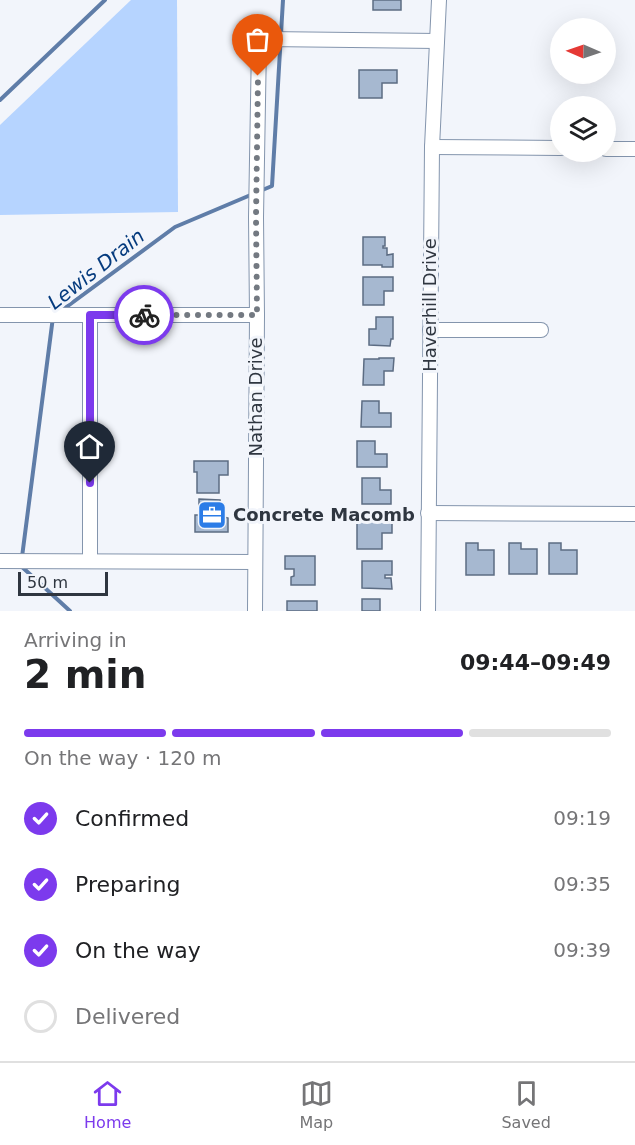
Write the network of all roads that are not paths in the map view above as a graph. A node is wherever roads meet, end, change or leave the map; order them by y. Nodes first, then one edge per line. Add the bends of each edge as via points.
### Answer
1 (439, 0) edge
2 (437, 41) junction
3 (432, 147) junction
4 (550, 148) edge
5 (616, 149) edge
6 (635, 149) edge
7 (0, 315) edge
8 (90, 315) junction
9 (257, 315) junction
10 (430, 330) junction
11 (541, 330) dead end
12 (428, 513) junction
13 (635, 514) edge
14 (0, 561) edge
15 (90, 561) junction
16 (255, 562) junction
17 (255, 611) edge
18 (428, 611) edge

1 - 2 street, Haverhill Drive
2 - 3 street, Haverhill Drive
2 - 9 street, Nathan Drive via 274,39 259,44
3 - 4 street
3 - 10 street, Haverhill Drive
5 - 6 street
7 - 8 street
8 - 9 street
8 - 15 street
9 - 16 street, Nathan Drive
10 - 11 street
10 - 12 street, Haverhill Drive
12 - 13 street
12 - 18 street, Haverhill Drive
14 - 15 street
15 - 16 street
16 - 17 street, Nathan Drive

